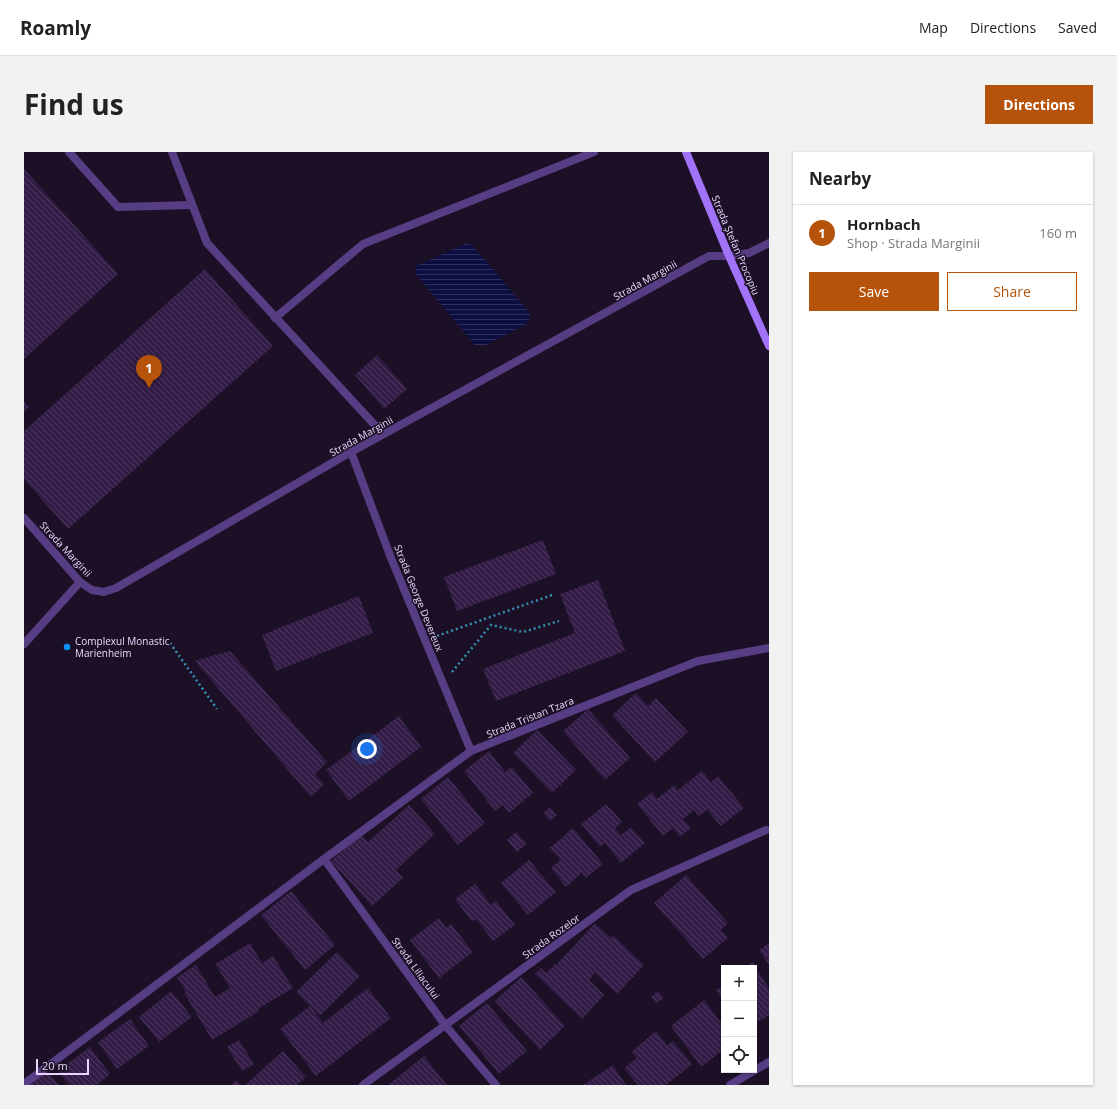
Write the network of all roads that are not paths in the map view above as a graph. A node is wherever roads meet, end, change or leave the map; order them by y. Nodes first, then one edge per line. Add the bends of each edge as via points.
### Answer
1 (69, 152) edge
2 (172, 152) edge
3 (594, 152) edge
4 (686, 152) edge
5 (192, 205) junction
6 (769, 243) edge
7 (729, 256) junction
8 (275, 318) junction
9 (769, 346) edge
10 (383, 434) junction
11 (351, 452) junction
12 (24, 518) edge
13 (80, 582) junction
14 (24, 644) edge
15 (769, 648) edge
16 (471, 751) junction
17 (766, 830) dead end
18 (324, 859) junction
19 (444, 1025) junction
20 (769, 1062) edge
21 (24, 1084) edge
22 (363, 1085) edge
23 (496, 1085) edge
24 (730, 1085) edge

1 - 5 street via 118,207
2 - 5 street
3 - 8 street via 363,244
4 - 7 street, Strada Ștefan Procopiu
5 - 8 street via 207,243
6 - 7 street, Strada Marginii via 749,253
7 - 9 street, Strada Ștefan Procopiu
7 - 10 street, Strada Marginii via 709,256
8 - 10 street
10 - 11 street, Strada Marginii
11 - 13 street, Strada Marginii via 116,588 104,592 92,590
11 - 16 street, Strada George Devereux via 391,558
12 - 13 street, Strada Marginii
13 - 14 street
15 - 16 street, Strada Tristan Tzara via 698,661
16 - 18 street, Strada Tristan Tzara
17 - 19 street, Strada Rozelor via 631,890
18 - 19 street, Strada Liliacului
18 - 21 street, Strada Tristan Tzara
19 - 22 street, Strada Rozelor
19 - 23 street, Strada Liliacului
20 - 24 street

